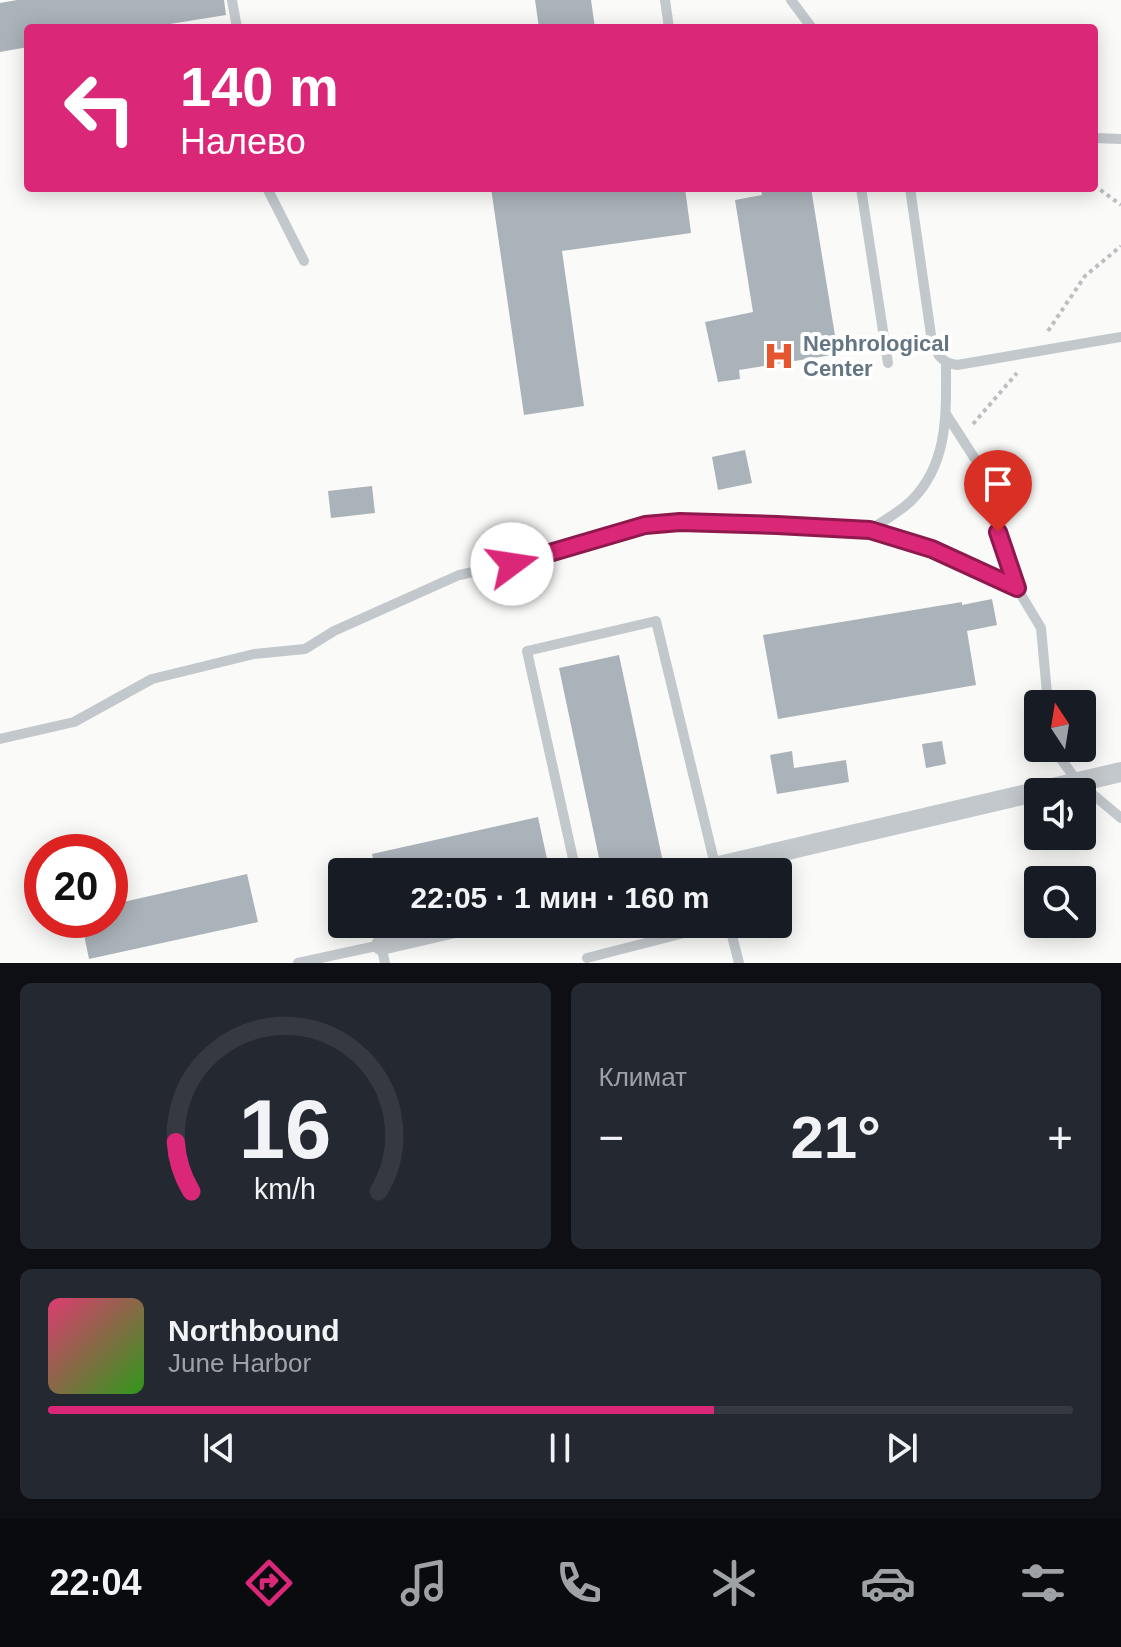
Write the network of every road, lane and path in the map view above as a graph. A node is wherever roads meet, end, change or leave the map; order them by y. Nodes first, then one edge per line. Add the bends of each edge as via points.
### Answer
1 (232, 0) edge
2 (665, 0) edge
3 (791, 0) edge
4 (236, 24) edge
5 (668, 24) edge
6 (809, 24) edge
7 (1098, 138) edge
8 (1121, 139) edge
9 (1098, 188) edge
10 (269, 192) edge
11 (862, 192) edge
12 (911, 192) edge
13 (1121, 205) edge
14 (304, 261) dead end
15 (1121, 337) edge
16 (888, 363) dead end
17 (946, 364) junction
18 (946, 414) junction
19 (870, 530) junction
20 (1017, 588) junction
21 (1047, 690) edge
22 (0, 739) edge
23 (1121, 772) edge
24 (1092, 778) edge
25 (1024, 794) edge
26 (1096, 797) edge
27 (1121, 818) edge
28 (573, 858) edge
29 (702, 858) edge
30 (758, 858) edge
31 (430, 938) edge
32 (665, 938) edge
33 (733, 938) edge
34 (383, 954) edge
35 (587, 958) dead end
36 (298, 963) edge
37 (739, 963) edge

1 - 4 lane
2 - 5 lane
3 - 6 lane
7 - 8 lane
9 - 13 path
10 - 14 lane
11 - 16 lane
12 - 17 lane via 931,335 937,356
15 - 17 lane
17 - 18 lane
18 - 19 lane via 934,468 912,500
18 - 20 lane via 977,462
19 - 20 lane via 932,549
19 - 22 lane via 726,522 645,525 538,558 459,575 305,649 254,654 152,679 74,722
20 - 21 lane via 1041,628
23 - 24 street
25 - 30 street
26 - 27 lane
28 - 29 lane via 527,651 656,621
31 - 34 street
32 - 35 lane
33 - 37 lane
34 - 36 lane

